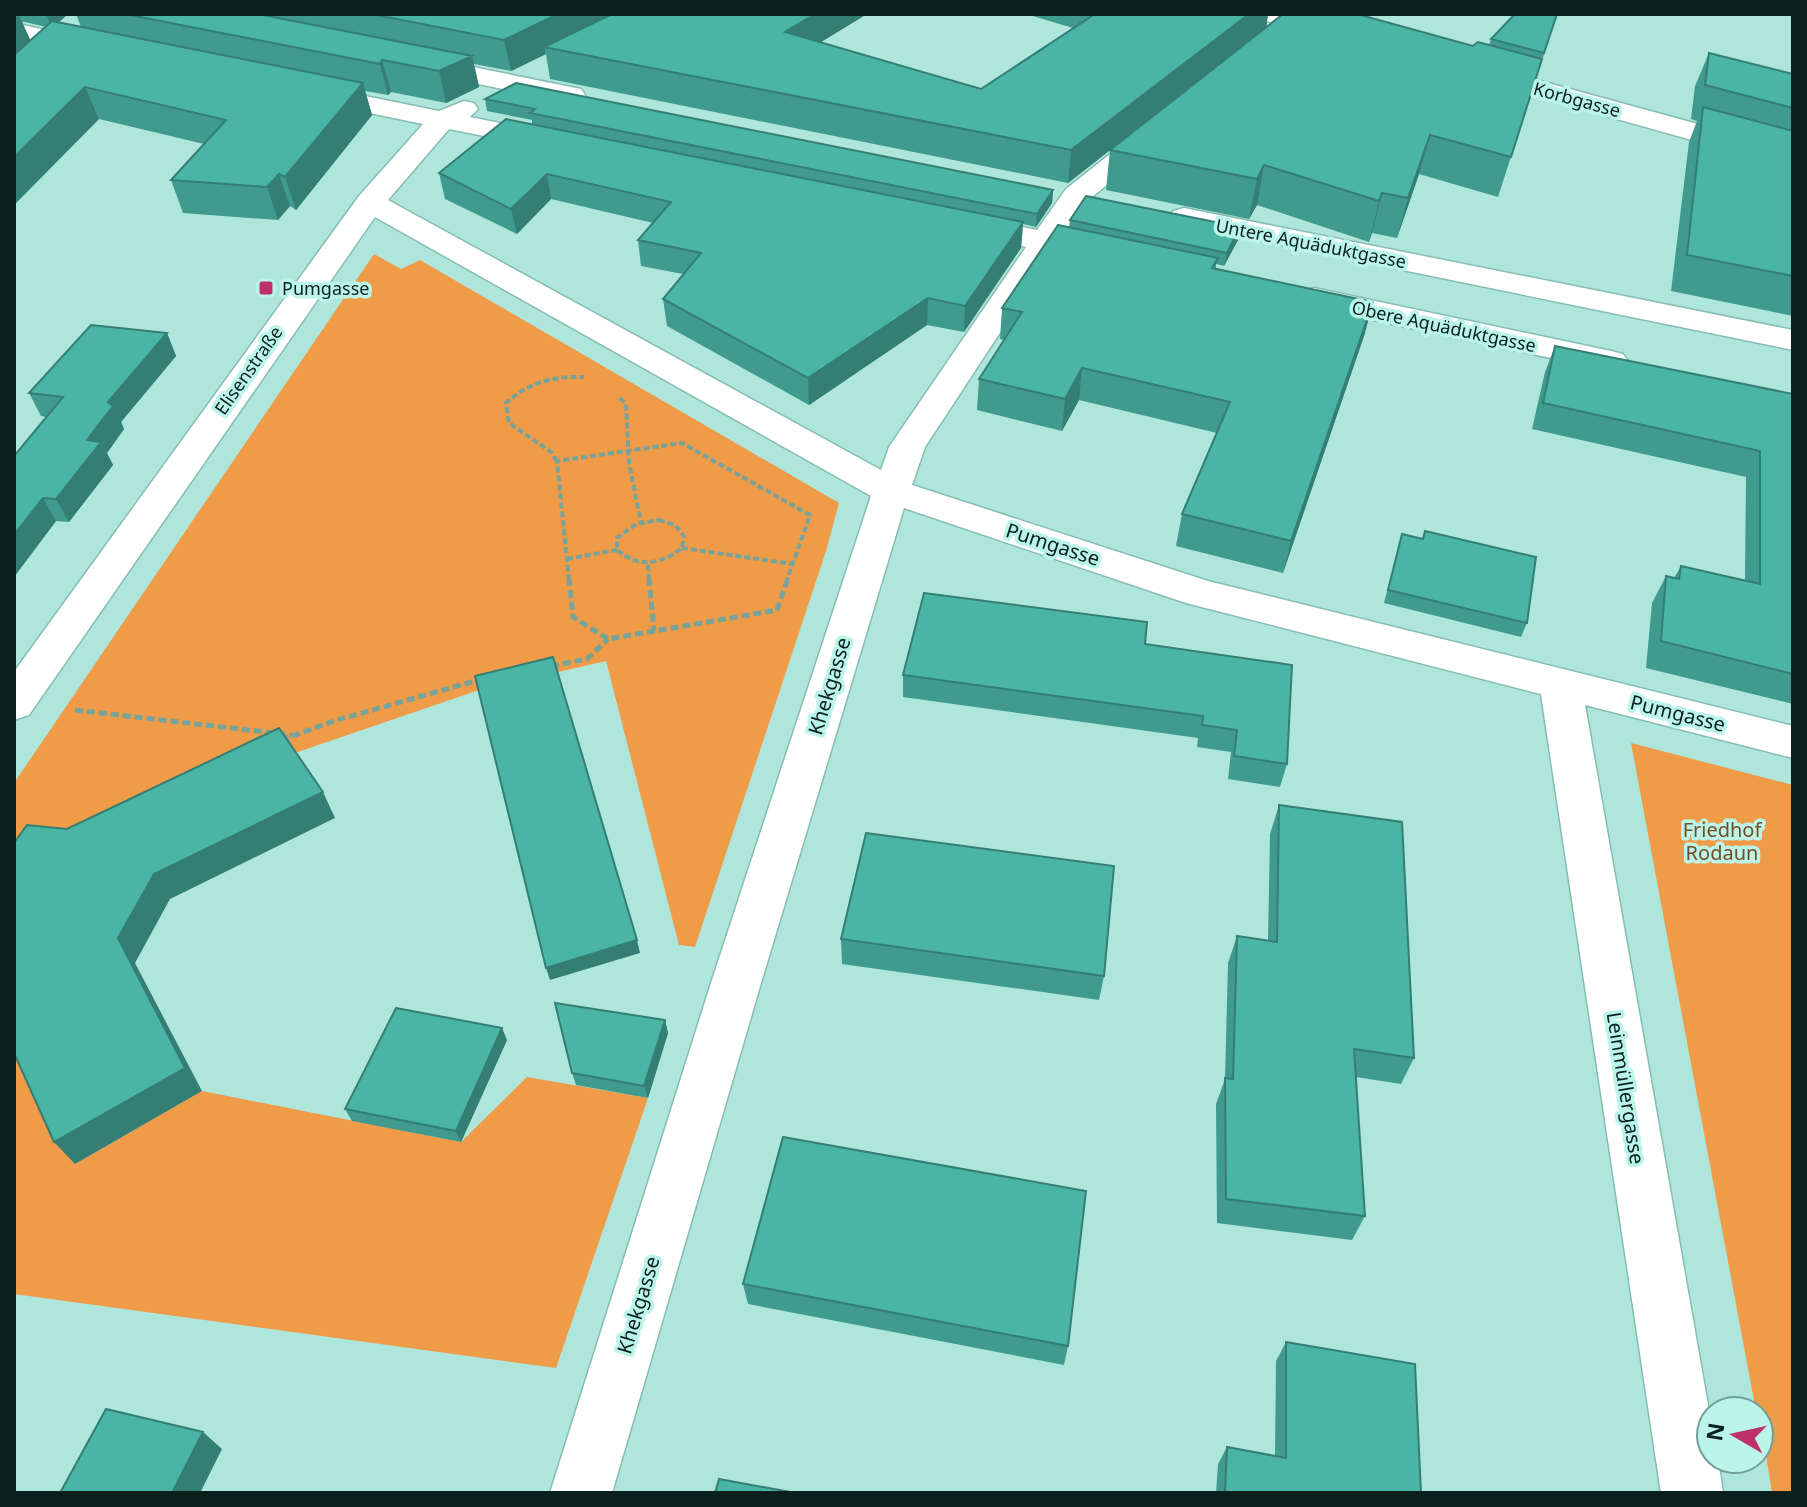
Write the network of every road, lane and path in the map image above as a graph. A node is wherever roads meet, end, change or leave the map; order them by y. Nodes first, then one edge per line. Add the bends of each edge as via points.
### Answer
1 (1284, 22) edge
2 (14, 31) edge
3 (67, 32) junction
4 (1354, 38) edge
5 (119, 53) edge
6 (36, 60) edge
7 (397, 60) edge
8 (1445, 63) edge
9 (552, 65) edge
10 (515, 84) junction
11 (288, 88) edge
12 (600, 101) edge
13 (1173, 118) edge
14 (442, 120) junction
15 (580, 147) edge
16 (1793, 159) edge
17 (1045, 189) edge
18 (1076, 195) junction
19 (1106, 201) edge
20 (370, 202) junction
21 (1151, 210) edge
22 (935, 218) edge
23 (1043, 240) junction
24 (1137, 260) edge
25 (1293, 293) edge
26 (1793, 340) edge
27 (1637, 367) edge
28 (597, 383) dead end
29 (618, 396) dead end
30 (629, 451) junction
31 (557, 461) junction
32 (891, 491) junction
33 (641, 522) junction
34 (682, 548) junction
35 (617, 550) junction
36 (567, 559) junction
37 (793, 564) junction
38 (648, 565) junction
39 (654, 631) junction
40 (608, 639) junction
41 (541, 668) edge
42 (496, 677) edge
43 (1560, 683) junction
44 (14, 704) edge
45 (62, 709) dead end
46 (293, 735) junction
47 (279, 741) edge
48 (1793, 742) edge
49 (581, 1493) edge
50 (1692, 1493) edge

1 - 4 street
2 - 3 street
3 - 5 street
3 - 6 street
7 - 10 street
8 - 16 street, Korbgasse
9 - 10 street, Elisenstraße
10 - 12 street
10 - 14 street, Elisenstraße
11 - 14 street
13 - 18 street, Khekgasse
14 - 15 street
14 - 20 street, Elisenstraße
17 - 18 street
18 - 19 street
18 - 23 street, Khekgasse
20 - 32 street, Pumgasse
20 - 44 street, Elisenstraße
21 - 26 street, Untere Aquäduktgasse
22 - 23 street
23 - 24 street
23 - 32 street, Khekgasse via 907,447
25 - 27 street, Obere Aquäduktgasse
28 - 31 path via 553,375 523,386 506,403 509,423
29 - 30 path via 626,404
30 - 31 path
30 - 33 path
30 - 37 path via 682,443 810,515
31 - 36 path
32 - 43 street, Pumgasse via 1200,593
32 - 49 street, Khekgasse
33 - 34 path via 675,525 684,536
33 - 35 path via 617,538
34 - 37 path
34 - 38 path via 669,560
35 - 36 path
35 - 38 path via 628,561
36 - 40 path via 573,617
37 - 39 path via 777,610
38 - 39 path
39 - 40 path
40 - 41 path via 587,659
42 - 46 path
43 - 48 street, Pumgasse
43 - 50 street, Leinmüllergasse
45 - 46 path
46 - 47 path

